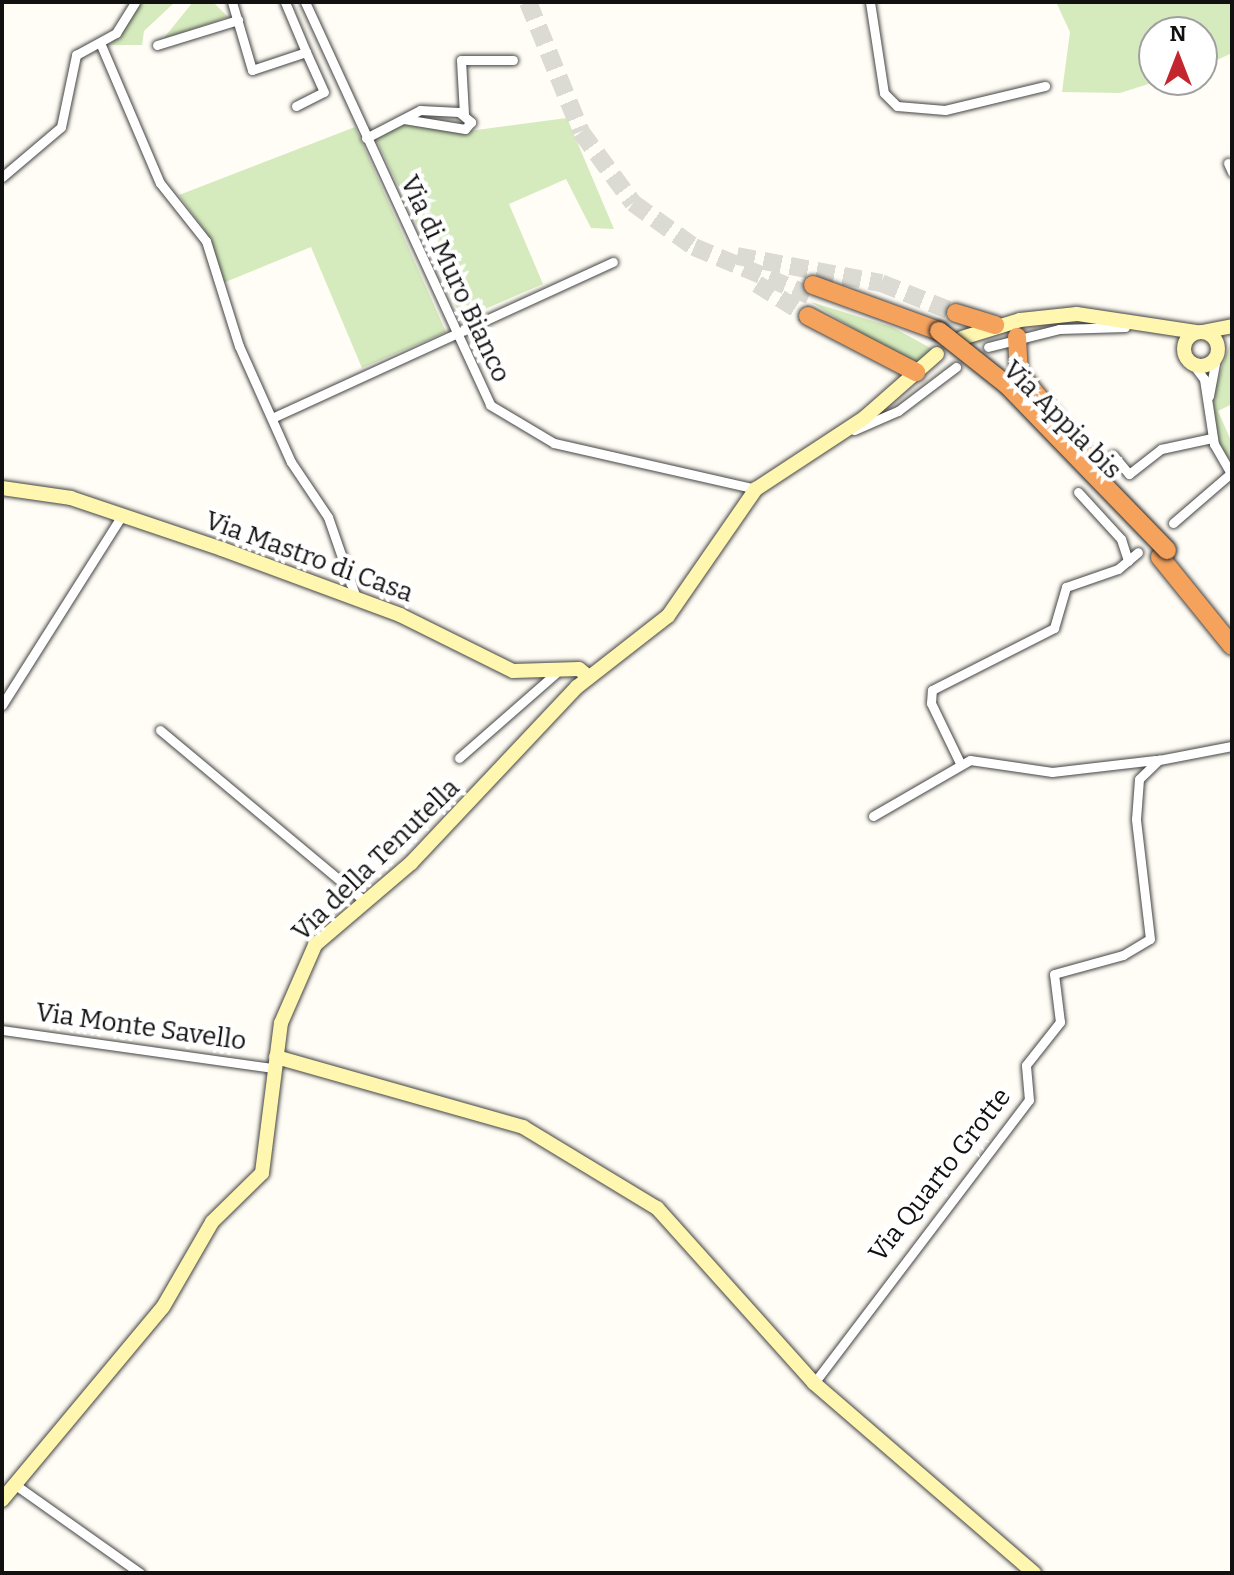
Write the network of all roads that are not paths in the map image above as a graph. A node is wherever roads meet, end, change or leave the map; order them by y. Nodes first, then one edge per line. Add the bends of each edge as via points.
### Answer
1 (135, 2) edge
2 (232, 2) edge
3 (285, 2) edge
4 (305, 2) edge
5 (870, 2) edge
6 (238, 20) junction
7 (101, 45) junction
8 (157, 45) dead end
9 (306, 52) junction
10 (513, 60) dead end
11 (1045, 86) dead end
12 (296, 106) dead end
13 (464, 114) junction
14 (404, 119) junction
15 (366, 138) junction
16 (2, 177) edge
17 (613, 262) dead end
18 (811, 290) tunnel mouth
19 (956, 313) tunnel mouth
20 (808, 316) tunnel mouth
21 (995, 325) junction
22 (1152, 327) junction
23 (1232, 329) edge
24 (1199, 332) junction
25 (455, 337) junction
26 (1017, 337) junction
27 (962, 338) dead end
28 (937, 342) junction
29 (988, 347) dead end
30 (1218, 350) junction
31 (1189, 359) junction
32 (956, 367) dead end
33 (916, 372) junction
34 (1208, 404) junction
35 (272, 418) junction
36 (843, 432) junction
37 (1212, 438) junction
38 (1113, 455) dead end
39 (1232, 474) edge
40 (2, 488) edge
41 (756, 489) junction
42 (1078, 492) dead end
43 (1118, 499) junction
44 (122, 515) junction
45 (1173, 523) dead end
46 (1138, 552) dead end
47 (1164, 554) junction
48 (1128, 561) junction
49 (356, 598) junction
50 (1232, 626) edge
51 (1232, 646) edge
52 (555, 674) junction
53 (589, 677) junction
54 (2, 705) edge
55 (160, 730) dead end
56 (1232, 746) edge
57 (459, 758) dead end
58 (1159, 760) junction
59 (960, 763) junction
60 (873, 816) dead end
61 (366, 902) junction
62 (2, 1030) edge
63 (275, 1063) junction
64 (814, 1383) junction
65 (17, 1486) junction
66 (2, 1500) edge
67 (140, 1573) edge
68 (1034, 1573) edge

1 - 7 street
2 - 6 street
3 - 9 street
4 - 15 street, Via di Muro Bianco
5 - 11 street via 884,93 897,106 945,110
6 - 8 street
6 - 9 street via 252,70
7 - 16 street via 76,55 61,127
7 - 35 street via 160,183 206,241 234,333
9 - 12 street via 324,92
10 - 13 street via 461,60
13 - 14 street via 420,110
13 - 14 street via 471,122 465,129
14 - 15 street
15 - 25 street, Via di Muro Bianco
17 - 25 street
18 - 28 highway, Via Appia bis
19 - 21 highway
20 - 33 highway
21 - 22 street via 1077,314
21 - 27 street
22 - 24 street
22 - 26 street
22 - 31 street
23 - 24 street
23 - 30 street
24 - 30 street
24 - 31 street
25 - 35 street
25 - 41 street, Via di Muro Bianco via 490,405 532,434
26 - 29 street
26 - 43 highway, bridge via 1016,368
28 - 33 street
28 - 43 highway, Via Appia bis, bridge via 1007,385
28 - 47 highway, Via Appia bis via 1004,397
30 - 31 street via 1207,364
30 - 34 street
31 - 34 street via 1203,376
32 - 36 street via 886,418
33 - 36 street
34 - 37 street
35 - 49 street via 328,517
36 - 41 street
37 - 38 street via 1161,449 1129,474
37 - 39 street
39 - 45 street
40 - 44 street, Via Mastro di Casa
41 - 53 street, Via della Tenutella via 668,616
42 - 48 street via 1121,539
43 - 47 highway, Via Appia bis, bridge
44 - 49 street, Via Mastro di Casa
44 - 54 street
46 - 48 street
47 - 50 highway, Via Appia bis
47 - 51 highway, Via Appia bis
48 - 59 street via 1066,587 1054,628 932,690 931,703
49 - 52 street, Via Mastro di Casa via 500,666
52 - 53 street, Via Mastro di Casa via 579,669
52 - 57 street
53 - 61 street, Via della Tenutella via 488,792
55 - 61 street
56 - 58 street
58 - 59 street via 1059,772 977,759
58 - 64 street, Via Quarto Grotte via 1136,790 1150,939 1123,955 1054,974 1060,1022 1025,1068 1029,1100
59 - 60 street
61 - 63 street, Via della Tenutella via 298,972
62 - 63 street, Via Monte Savello
63 - 64 street via 489,1116 558,1144 675,1223
63 - 65 street, Via della Tenutella via 262,1173 212,1222 168,1300
64 - 68 street
65 - 66 street, Via della Tenutella
65 - 67 street

